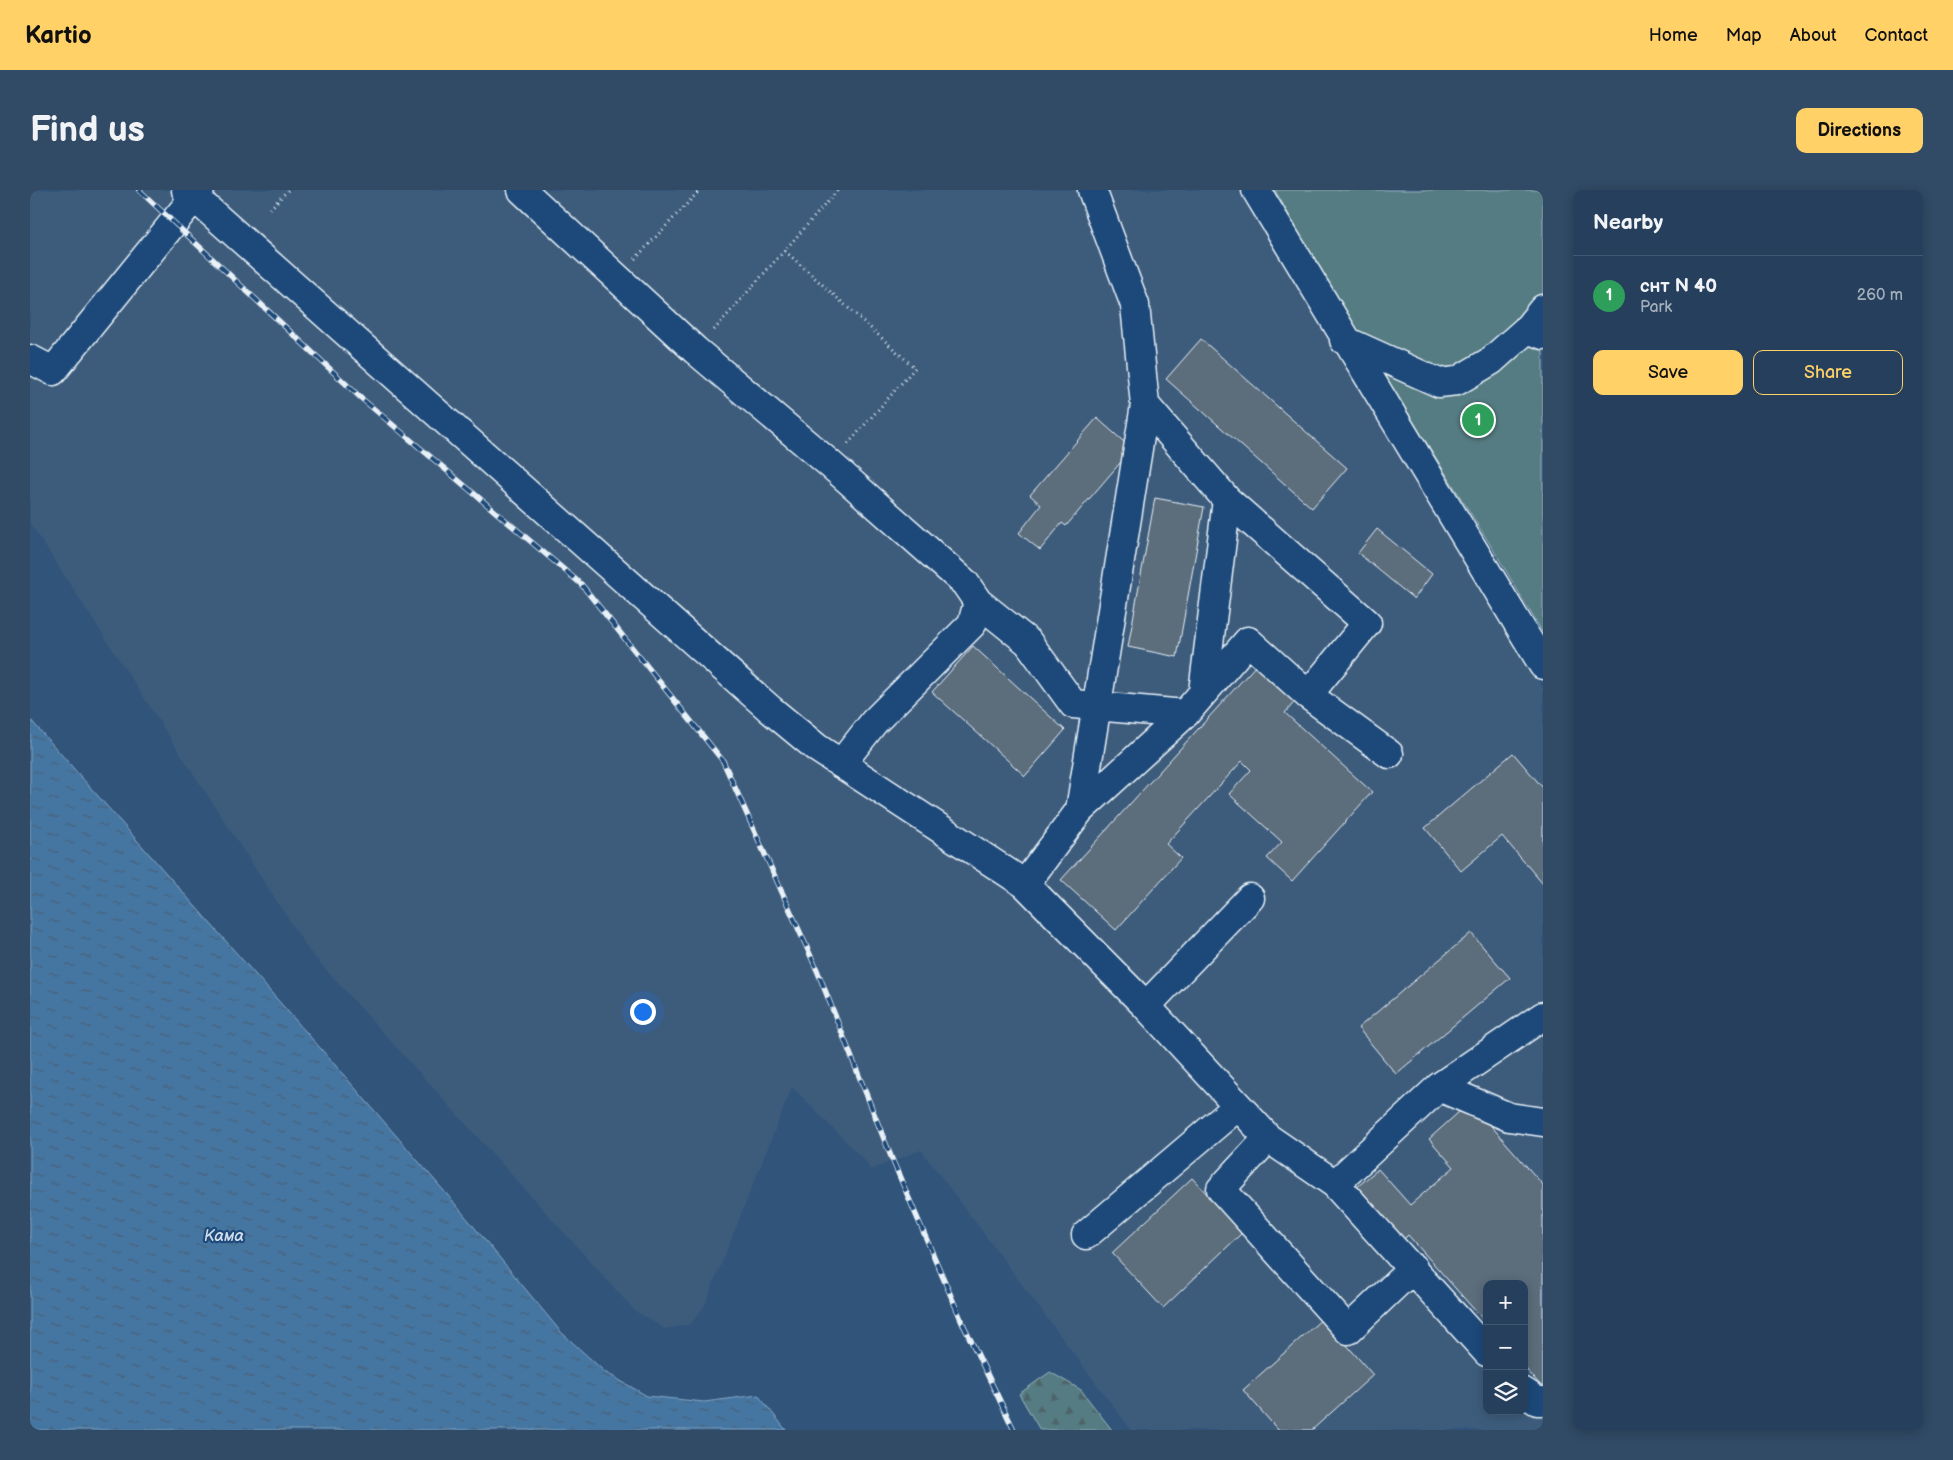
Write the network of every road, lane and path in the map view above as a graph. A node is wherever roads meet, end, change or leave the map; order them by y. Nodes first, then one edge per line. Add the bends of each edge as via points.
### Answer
1 (288, 190) edge
2 (522, 190) edge
3 (700, 190) edge
4 (838, 190) edge
5 (1092, 190) edge
6 (1256, 190) edge
7 (193, 192) edge
8 (270, 209) dead end
9 (785, 250) junction
10 (618, 278) junction
11 (1538, 324) edge
12 (1344, 340) junction
13 (695, 350) junction
14 (30, 358) edge
15 (1145, 405) junction
16 (830, 464) junction
17 (1228, 500) junction
18 (978, 602) junction
19 (1543, 665) edge
20 (1203, 692) junction
21 (1308, 695) junction
22 (1098, 706) junction
23 (1185, 714) junction
24 (1389, 754) dead end
25 (842, 764) junction
26 (1080, 810) junction
27 (1024, 884) junction
28 (1250, 898) dead end
29 (1146, 1006) junction
30 (1543, 1016) edge
31 (1439, 1087) junction
32 (1238, 1106) junction
33 (1543, 1122) edge
34 (1268, 1138) junction
35 (1335, 1184) junction
36 (1086, 1235) dead end
37 (1412, 1268) junction
38 (1483, 1348) edge
39 (1528, 1395) edge
40 (1543, 1402) edge

1 - 8 path
2 - 10 lane
3 - 10 path
4 - 9 path
5 - 15 lane via 1135,305
6 - 12 lane
7 - 14 lane via 53,371
7 - 25 lane via 771,710
9 - 13 path
9 - 16 path via 915,368
10 - 13 lane
11 - 12 lane via 1491,361 1457,381 1439,383
12 - 19 lane
13 - 16 lane
15 - 17 lane
15 - 22 lane
16 - 18 lane via 965,583
17 - 20 lane
17 - 21 lane via 1367,623
18 - 22 lane via 1028,642 1073,704
18 - 25 lane via 972,624 874,722
20 - 21 lane via 1248,640
20 - 23 lane
21 - 24 lane
22 - 23 lane
22 - 26 lane
23 - 26 lane
25 - 27 lane
26 - 27 lane
27 - 29 lane
28 - 29 lane
29 - 32 lane
30 - 31 lane
31 - 33 lane via 1509,1117
31 - 35 lane
32 - 34 lane
32 - 36 lane
34 - 35 lane
34 - 37 lane via 1221,1189 1348,1330
35 - 37 lane
37 - 38 lane
39 - 40 lane

